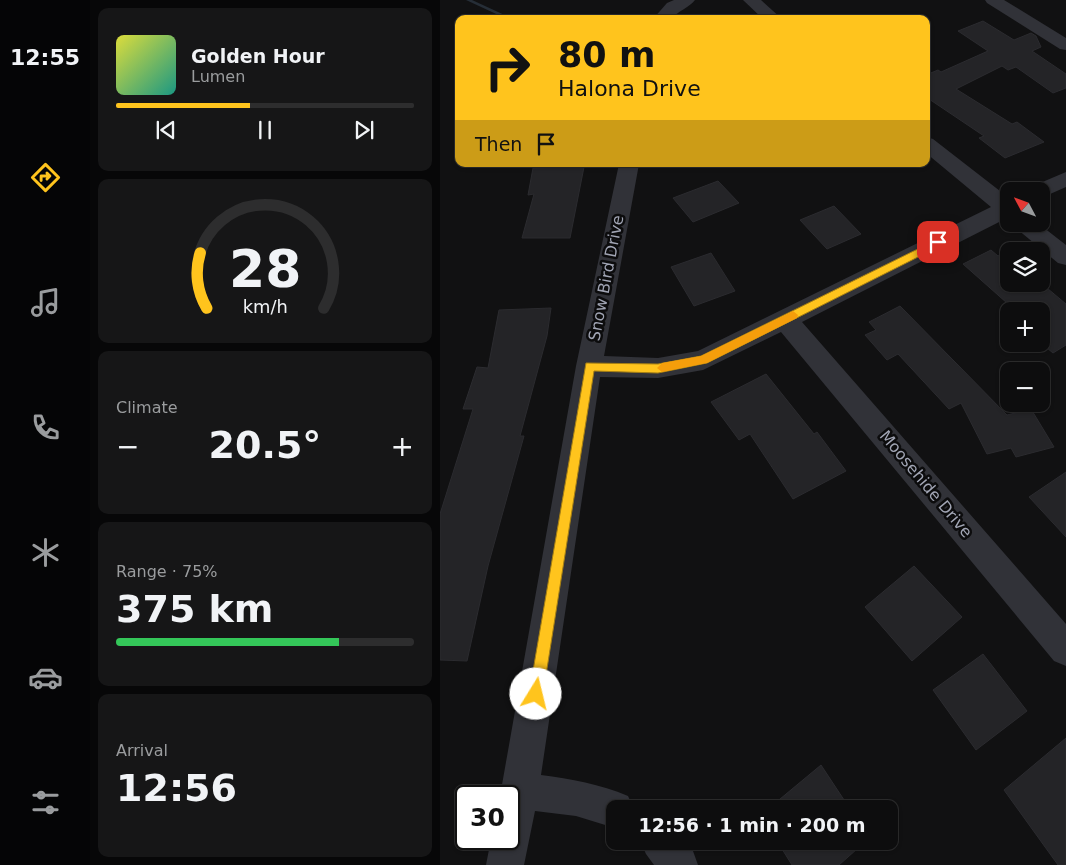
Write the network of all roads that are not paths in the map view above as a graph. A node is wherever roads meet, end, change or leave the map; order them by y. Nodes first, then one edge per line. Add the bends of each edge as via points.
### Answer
1 (687, 0) edge
2 (751, 0) edge
3 (993, 0) edge
4 (665, 15) edge
5 (769, 15) edge
6 (1066, 45) edge
7 (930, 146) edge
8 (628, 167) edge
9 (1066, 179) edge
10 (1050, 187) edge
11 (1000, 202) edge
12 (1000, 212) edge
13 (1036, 232) edge
14 (1066, 257) edge
15 (786, 319) junction
16 (589, 366) junction
17 (1066, 649) edge
18 (520, 791) joint
19 (606, 806) edge
20 (508, 850) edge
21 (666, 850) edge
22 (505, 865) edge
23 (679, 865) edge

1 - 4 street
2 - 5 street
3 - 6 street
7 - 11 street
8 - 16 street, Snow Bird Drive
9 - 10 street
12 - 15 street
13 - 14 street
15 - 16 street via 703,360 658,368
15 - 17 street, Moosehide Drive
16 - 18 street, Snow Bird Drive
18 - 19 street via 576,798
20 - 22 street, Snow Bird Drive
21 - 23 street

